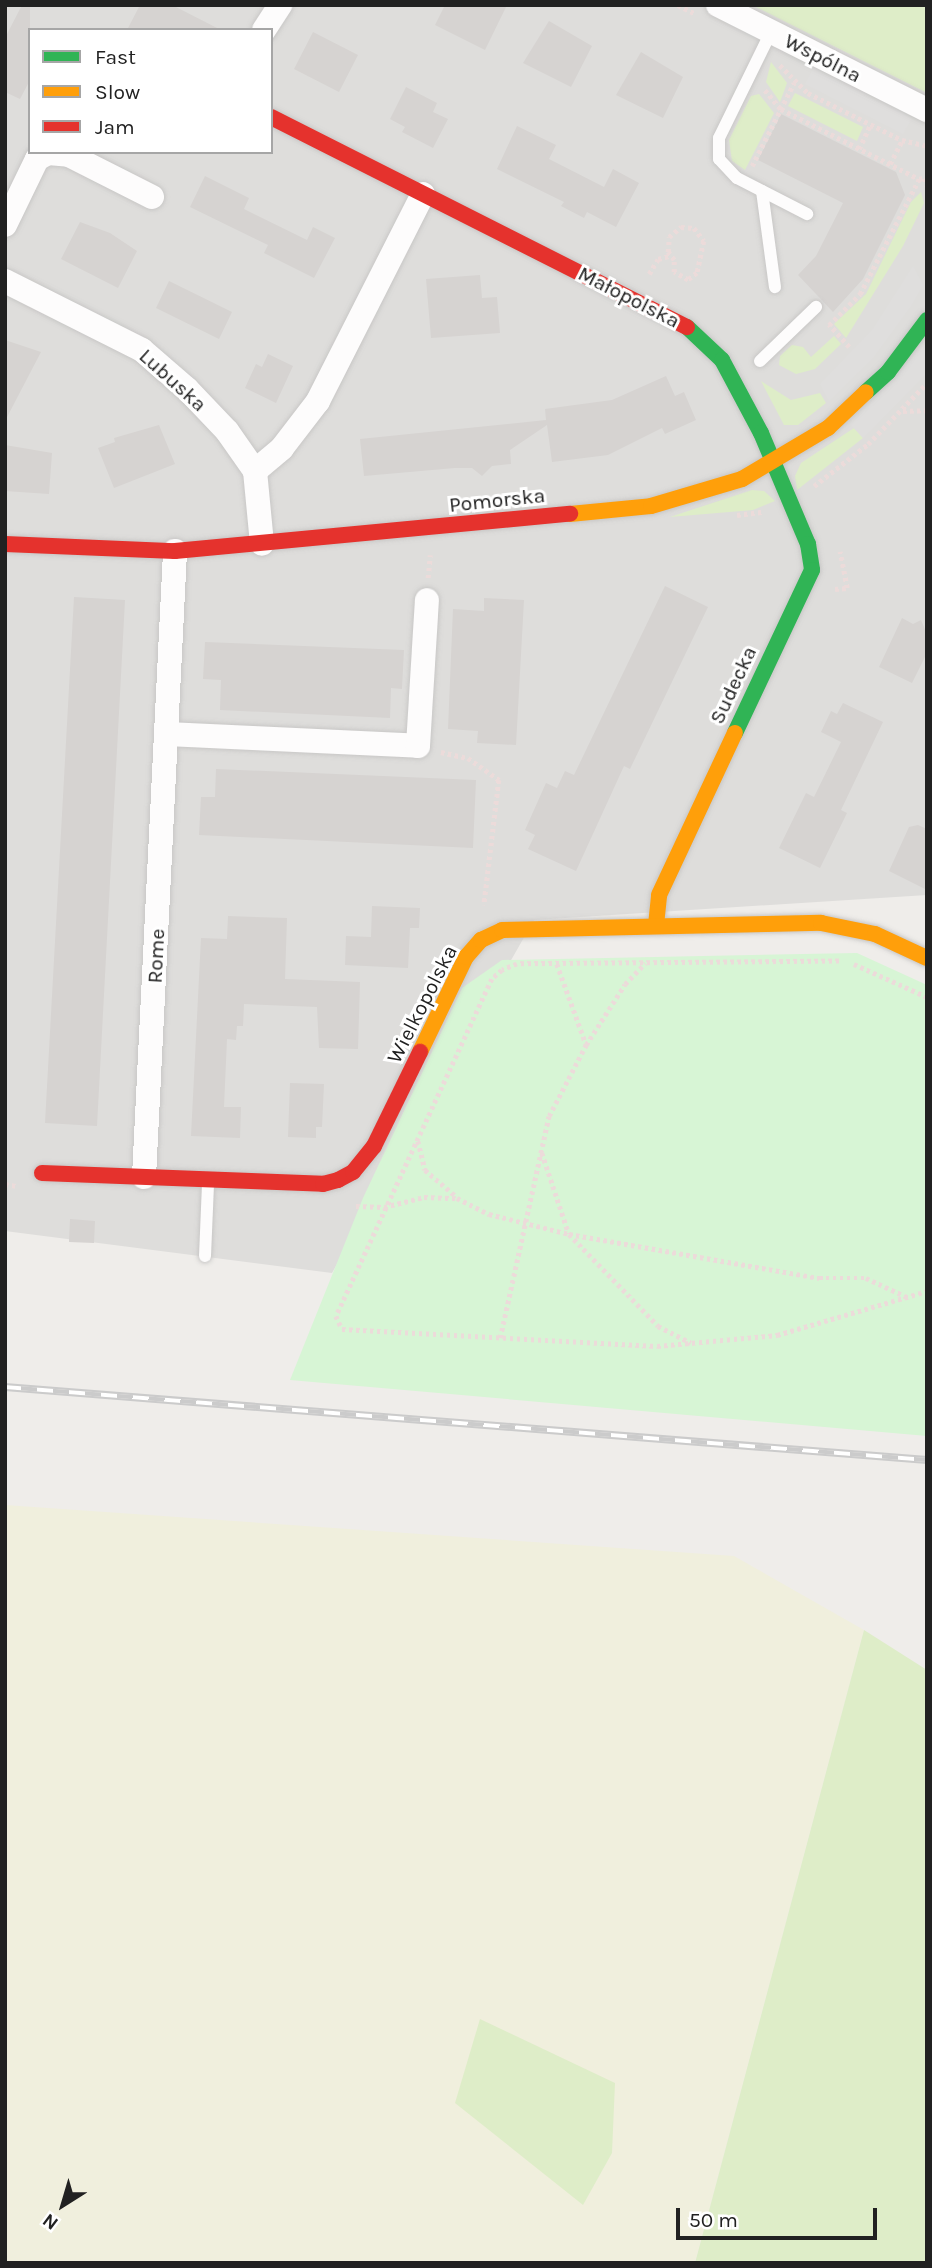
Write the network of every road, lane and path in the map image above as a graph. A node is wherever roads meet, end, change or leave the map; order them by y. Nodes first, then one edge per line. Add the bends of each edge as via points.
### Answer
1 (280, 5) edge
2 (718, 5) edge
3 (265, 28) edge
4 (772, 43) junction
5 (752, 71) junction
6 (794, 83) junction
7 (781, 109) junction
8 (927, 110) edge
9 (273, 118) edge
10 (870, 125) junction
11 (902, 140) junction
12 (927, 146) edge
13 (859, 149) junction
14 (46, 154) edge
15 (58, 154) edge
16 (890, 164) junction
17 (924, 178) edge
18 (744, 181) junction
19 (927, 186) edge
20 (762, 191) junction
21 (423, 194) junction
22 (152, 197) dead end
23 (807, 214) dead end
24 (5, 225) edge
25 (670, 256) junction
26 (5, 281) edge
27 (642, 287) dead end
28 (775, 287) dead end
29 (816, 307) dead end
30 (927, 320) edge
31 (849, 347) dead end
32 (760, 361) dead end
33 (927, 383) edge
34 (927, 410) edge
35 (902, 411) junction
36 (772, 464) junction
37 (255, 471) junction
38 (789, 502) junction
39 (5, 544) edge
40 (262, 544) junction
41 (431, 544) dead end
42 (829, 544) dead end
43 (175, 551) junction
44 (832, 589) dead end
45 (426, 600) joint
46 (168, 734) junction
47 (418, 746) junction
48 (483, 916) dead end
49 (656, 925) junction
50 (927, 958) edge
51 (646, 962) junction
52 (557, 963) junction
53 (927, 997) edge
54 (586, 1045) junction
55 (418, 1139) junction
56 (541, 1152) junction
57 (42, 1173) dead end
58 (144, 1177) junction
59 (208, 1180) junction
60 (457, 1198) junction
61 (344, 1205) dead end
62 (384, 1207) junction
63 (525, 1223) junction
64 (569, 1234) junction
65 (205, 1256) dead end
66 (927, 1292) edge
67 (910, 1298) junction
68 (500, 1338) junction
69 (691, 1343) junction

1 - 3 street
2 - 4 street, Wspólna
4 - 5 lane
4 - 6 path
4 - 8 street, Wspólna
5 - 7 path
5 - 18 lane via 717,148 726,171
6 - 7 path
6 - 10 path
7 - 13 path
7 - 18 path
9 - 21 street, Małopolska
10 - 11 path
10 - 13 path
11 - 12 path
11 - 16 path
13 - 16 path
14 - 24 street via 37,159
15 - 22 street
16 - 17 path
17 - 19 path
17 - 31 path via 860,294 829,325
18 - 20 lane
20 - 23 lane
20 - 28 lane
21 - 36 street, Małopolska via 690,328 722,360 761,433
21 - 37 street via 318,401 282,448
25 - 25 path via 667,245 674,231 689,227 701,234 705,247 693,277 678,277
25 - 27 path via 654,263
26 - 37 street, Lubuska via 142,350 227,430
29 - 32 lane
30 - 36 street, Pomorska via 888,372 851,409
33 - 35 path
34 - 35 path
35 - 38 path via 836,470
36 - 38 street, Sudecka
36 - 40 street, Pomorska via 704,492 651,506
37 - 40 street, Lubuska
38 - 49 street, Sudecka via 808,544 812,570 659,895
39 - 43 street, Pomorska
40 - 43 street, Pomorska
41 - 45 path
42 - 44 path via 844,553 847,588
43 - 46 street, Rome
45 - 47 street
46 - 47 street
46 - 58 street, Rome
47 - 48 path via 468,758 499,780
49 - 50 street, Wielkopolska via 821,923 875,934
49 - 59 street, Wielkopolska via 517,927 481,940 466,957 374,1146 353,1172 323,1184
51 - 52 path
51 - 53 path via 833,960 858,965
51 - 54 path via 625,984
52 - 54 path
52 - 55 path via 517,964 492,979
54 - 56 path via 560,1087
55 - 60 path via 425,1170
55 - 62 path
56 - 63 path
56 - 64 path
57 - 58 street, Wielkopolska
58 - 59 street, Wielkopolska
59 - 65 lane
60 - 62 path via 424,1197
60 - 63 path via 489,1214
61 - 62 path
62 - 68 path via 336,1316 342,1329
63 - 64 path
63 - 68 path
64 - 67 path via 819,1278 866,1278
64 - 69 path via 658,1326
66 - 67 path
67 - 69 path via 777,1335
68 - 69 path

